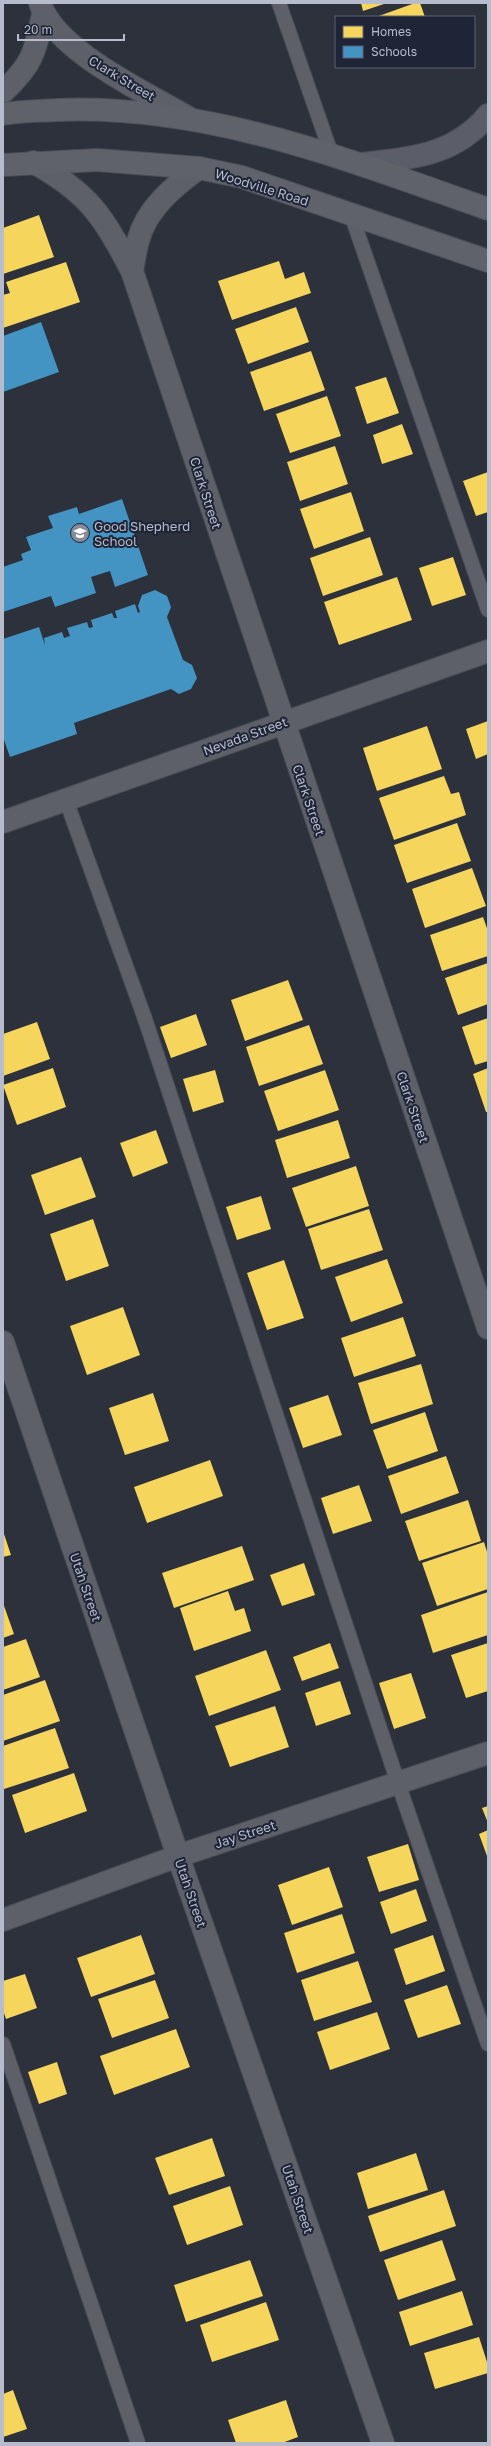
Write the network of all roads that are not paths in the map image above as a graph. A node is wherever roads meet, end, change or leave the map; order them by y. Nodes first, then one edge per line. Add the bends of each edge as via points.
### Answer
1 (279, 3) edge
2 (42, 9) edge
3 (3, 92) edge
4 (3, 114) edge
5 (488, 115) edge
6 (189, 118) junction
7 (330, 154) junction
8 (33, 162) junction
9 (361, 164) junction
10 (3, 165) edge
11 (199, 168) junction
12 (488, 209) edge
13 (352, 217) junction
14 (488, 261) edge
15 (132, 272) junction
16 (488, 610) edge
17 (488, 651) edge
18 (283, 723) junction
19 (66, 800) junction
20 (3, 822) edge
21 (488, 1328) edge
22 (3, 1342) edge
23 (488, 1753) edge
24 (398, 1783) junction
25 (178, 1856) junction
26 (3, 1920) edge
27 (3, 2044) edge
28 (488, 2044) edge
29 (138, 2443) edge
30 (383, 2443) edge

1 - 7 lane
2 - 3 street, Clark Street via 37,45 23,74
2 - 6 street, Clark Street via 65,38 96,64
4 - 6 main road via 78,109 142,111
5 - 9 main road via 466,136 438,152
6 - 7 main road via 244,129
7 - 9 main road
8 - 10 main road, Woodville Road
8 - 11 main road, Woodville Road via 97,160
8 - 15 street, Clark Street via 77,189 95,208
9 - 12 main road
11 - 13 main road, Woodville Road via 242,177
11 - 15 street, Clark Street via 174,186 154,208 138,240
13 - 14 main road, Woodville Road
13 - 16 lane
15 - 18 street, Clark Street
17 - 18 street, Nevada Street
18 - 19 street, Nevada Street
18 - 21 street, Clark Street
19 - 20 street, Nevada Street
19 - 24 lane via 145,1019
22 - 25 street, Utah Street
23 - 24 street, Jay Street
24 - 25 street, Jay Street
24 - 28 lane
25 - 26 street, Jay Street
25 - 30 street, Utah Street
27 - 29 lane

